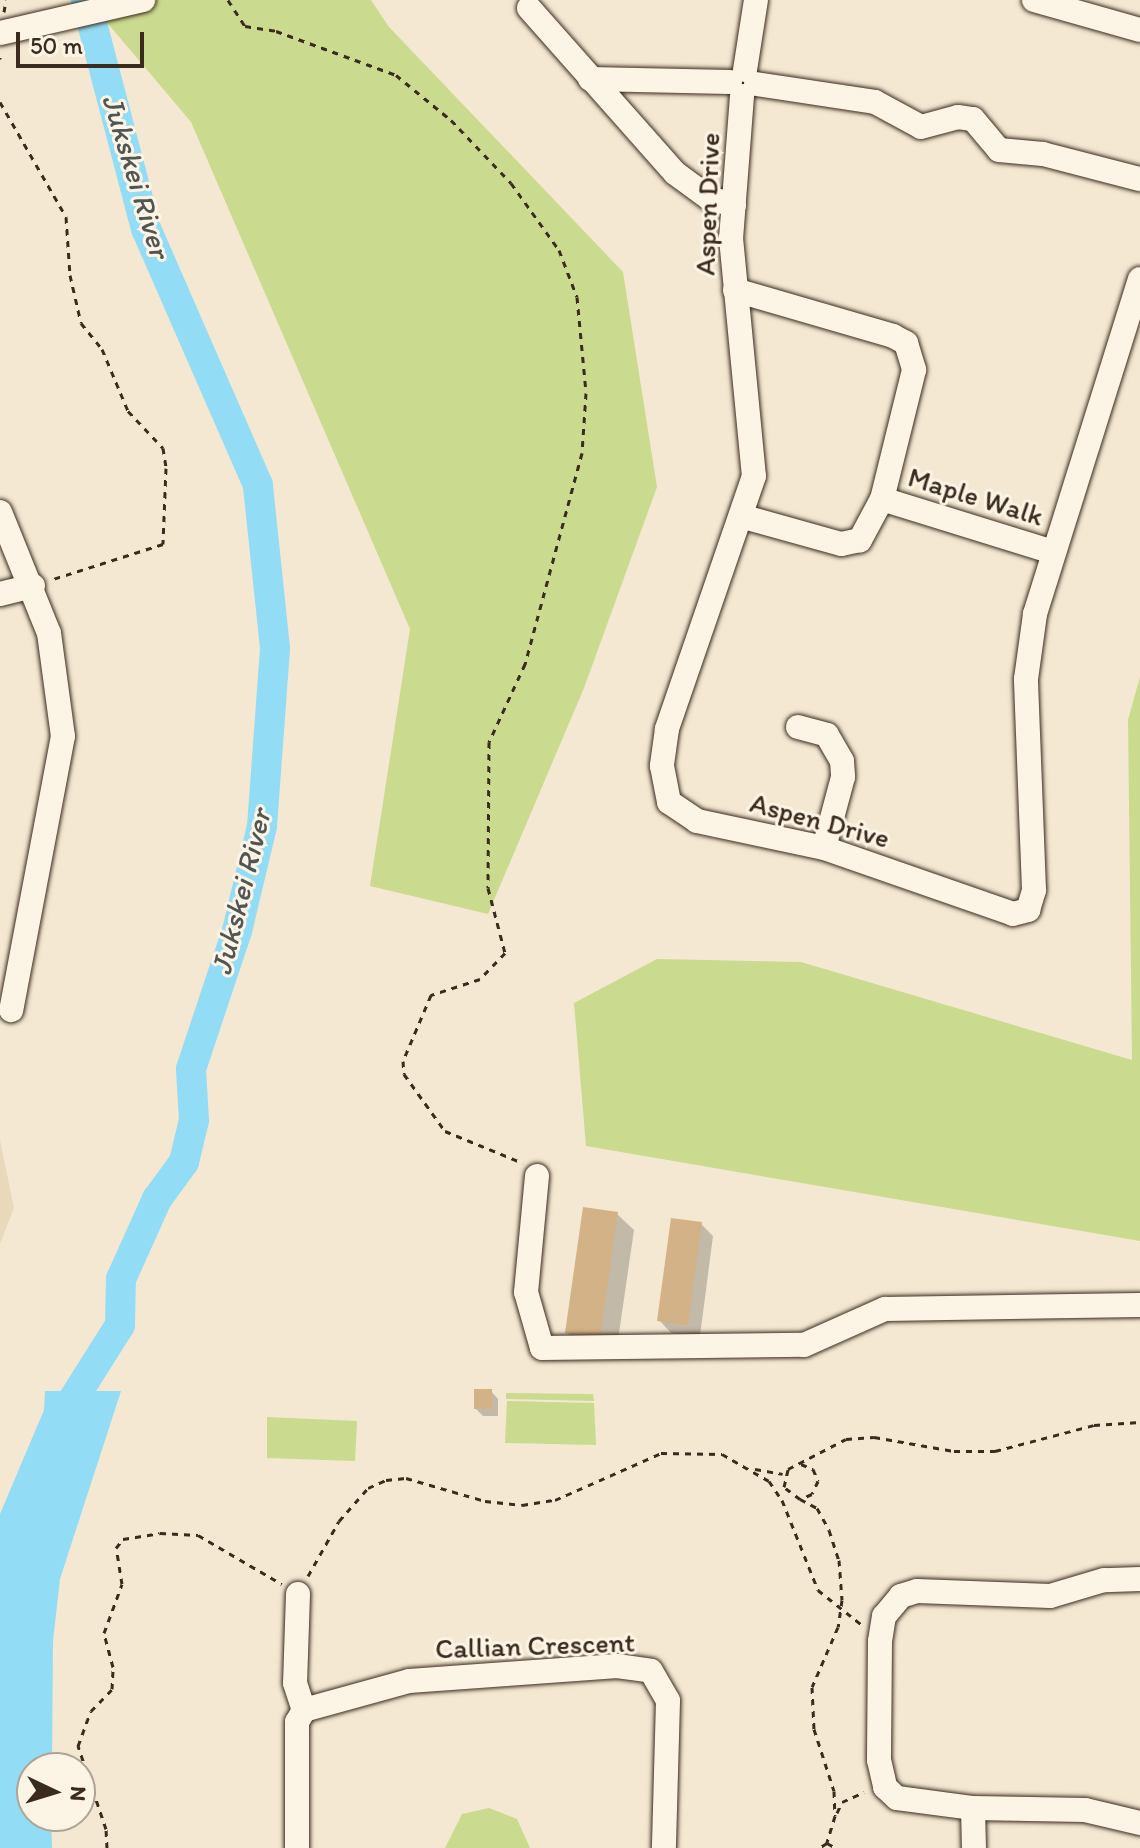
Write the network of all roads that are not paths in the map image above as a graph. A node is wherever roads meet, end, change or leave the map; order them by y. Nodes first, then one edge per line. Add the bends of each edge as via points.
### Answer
1 (143, 0) edge
2 (756, 0) edge
3 (1035, 0) edge
4 (529, 8) dead end
5 (1140, 30) edge
6 (0, 33) edge
7 (590, 79) junction
8 (743, 83) junction
9 (1140, 179) edge
10 (734, 205) junction
11 (1140, 279) edge
12 (735, 290) junction
13 (882, 499) junction
14 (0, 512) edge
15 (744, 517) junction
16 (1053, 552) junction
17 (33, 586) junction
18 (0, 594) edge
19 (798, 727) dead end
20 (824, 848) junction
21 (11, 1010) dead end
22 (537, 1176) road end
23 (1140, 1305) edge
24 (1140, 1579) edge
25 (298, 1594) road end
26 (301, 1716) junction
27 (973, 1808) junction
28 (1140, 1823) edge
29 (1140, 1832) edge
30 (1140, 1843) edge
31 (297, 1848) edge
32 (664, 1848) edge
33 (974, 1848) edge

1 - 6 street
2 - 8 street, Aspen Drive
3 - 5 street
4 - 7 street
7 - 8 street
7 - 10 street via 690,186
8 - 9 street via 875,102 921,127 958,117 973,119 999,150 1043,154
8 - 10 street, Aspen Drive
10 - 12 street, Aspen Drive
11 - 16 street, Aspen Drive
12 - 13 street via 865,326 906,343 913,354 912,384
12 - 15 street, Aspen Drive via 755,458
13 - 15 street via 868,531 851,544
13 - 16 street, Maple Walk
14 - 17 street
15 - 20 street, Aspen Drive via 667,729 663,787 669,802 697,821
16 - 20 street, Aspen Drive via 1035,614 1026,679 1034,890 1028,910 1013,914
17 - 18 street
17 - 21 street via 53,650 63,736
19 - 20 street via 827,735 842,761 843,777
22 - 23 street via 526,1292 542,1348 804,1345 885,1309
24 - 27 street via 1104,1580 1050,1596 917,1591 889,1607 880,1641 879,1760 888,1792 923,1804
25 - 26 street via 295,1683
26 - 31 street
26 - 32 street, Callian Crescent via 409,1681 617,1666 651,1671 668,1701
27 - 28 street via 1085,1810
27 - 33 street
29 - 30 street

